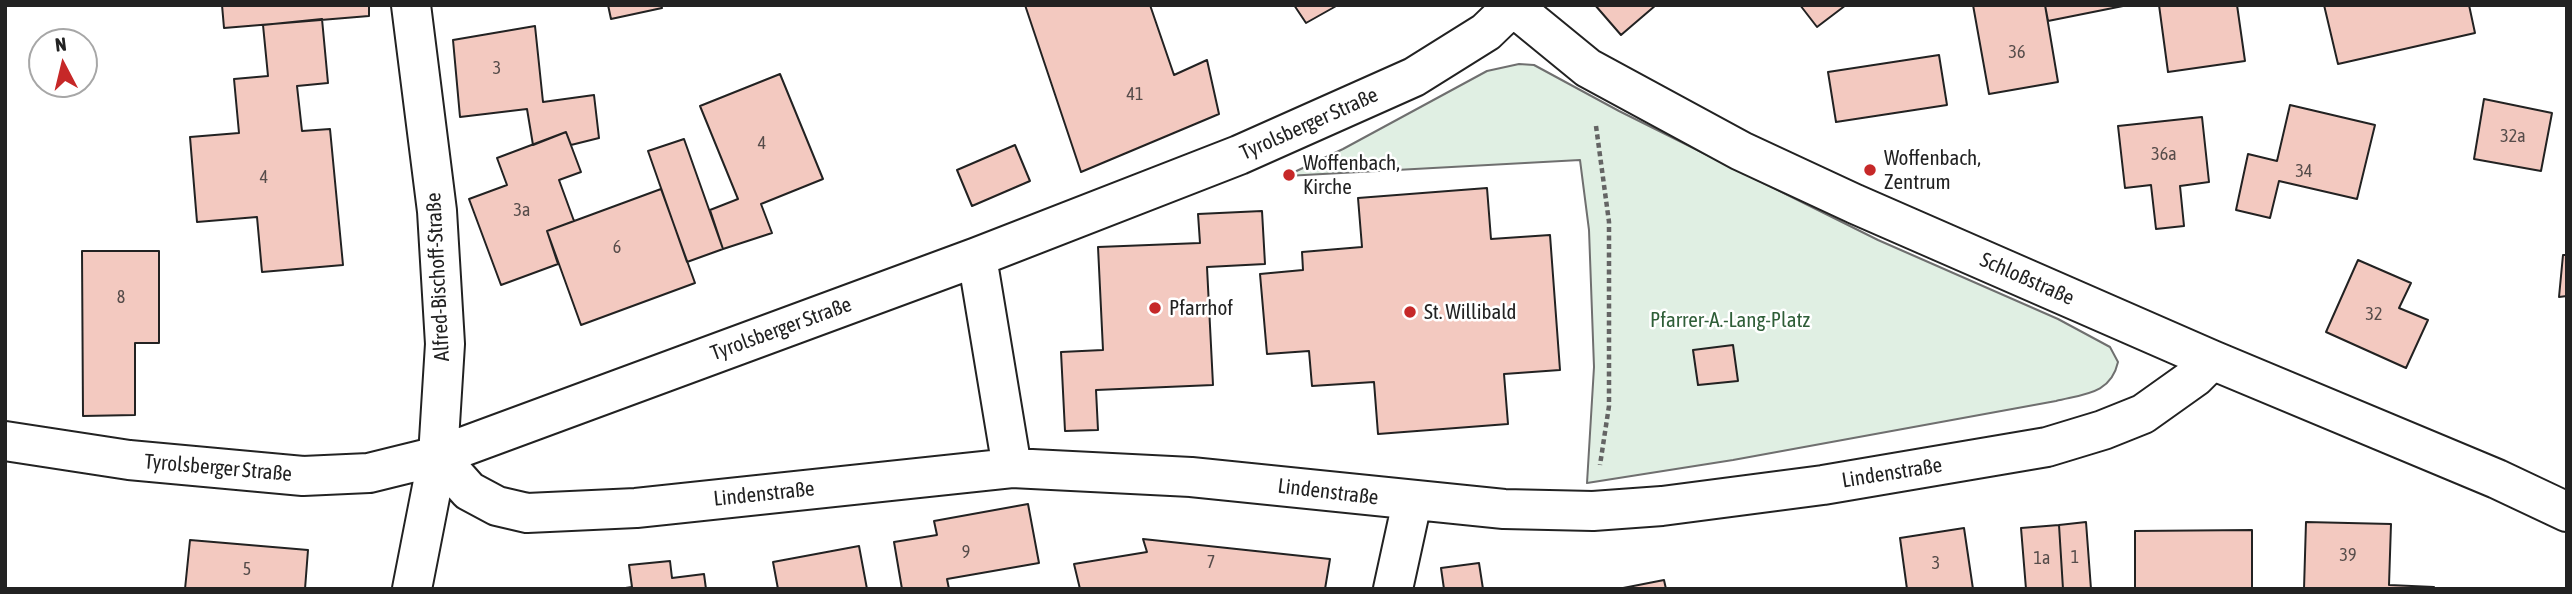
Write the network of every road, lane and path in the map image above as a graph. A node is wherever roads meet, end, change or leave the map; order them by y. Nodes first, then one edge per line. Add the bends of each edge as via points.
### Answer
1 (411, 5) edge
2 (1512, 6) edge
3 (1588, 68) junction
4 (977, 257) junction
5 (2211, 360) junction
6 (5, 441) edge
7 (438, 456) junction
8 (1012, 468) junction
9 (1412, 502) junction
10 (1593, 511) junction
11 (2567, 512) edge
12 (412, 589) edge
13 (1393, 589) edge

1 - 7 street, Alfred-Bischoff-Straße via 436,211 445,344
2 - 3 street, Schloßstraße
2 - 4 street, Tyrolsberger Straße via 1486,32 1452,55 1384,91 1239,155
3 - 5 street, Schloßstraße via 1729,145
3 - 10 path via 1609,222 1609,407
4 - 7 street, Tyrolsberger Straße
4 - 8 street
5 - 10 street, Lindenstraße via 2143,414 2047,447 1823,485
5 - 11 street, Schloßstraße
6 - 7 street, Tyrolsberger Straße via 129,460 303,476 369,473
7 - 8 street, Lindenstraße via 469,491 497,506 527,513 636,508
7 - 12 street, Alfred-Bischoff-Straße
8 - 9 street, Lindenstraße via 1191,477
9 - 10 street, Lindenstraße
9 - 13 street

